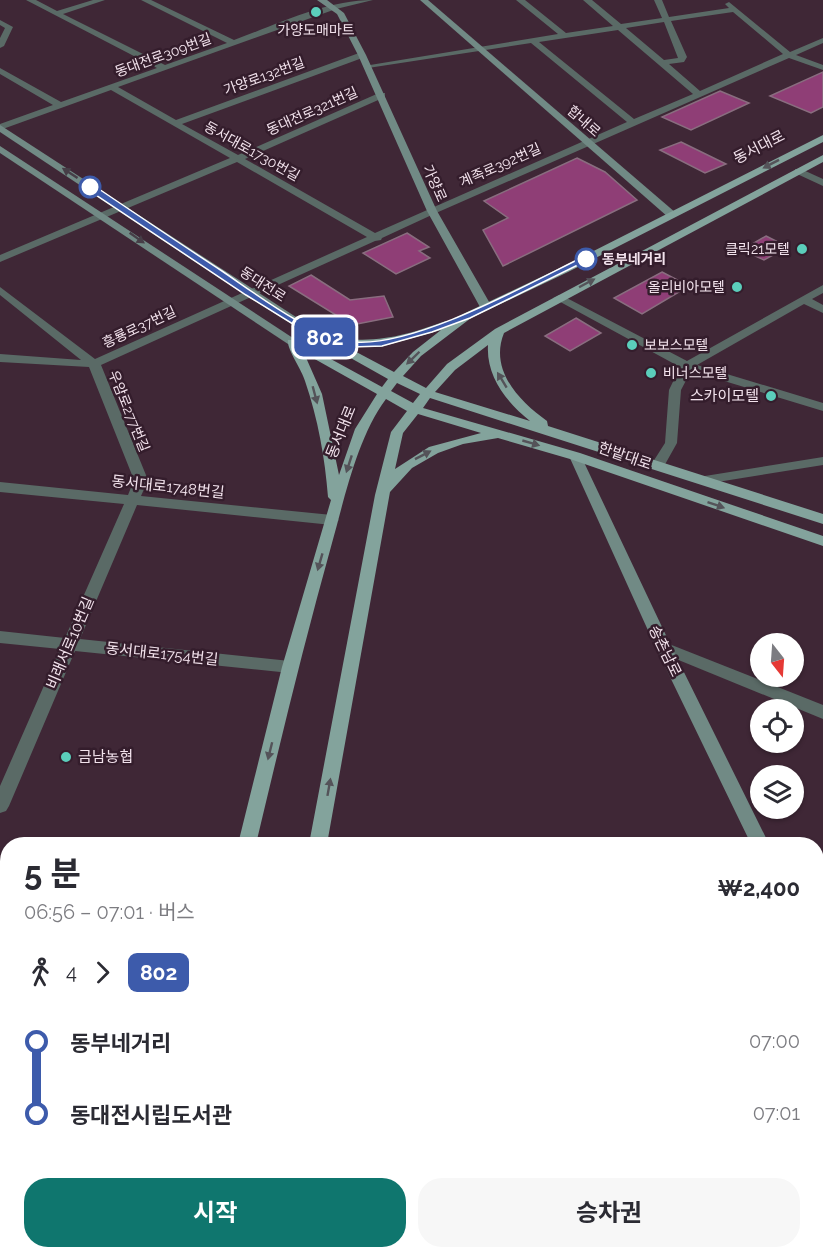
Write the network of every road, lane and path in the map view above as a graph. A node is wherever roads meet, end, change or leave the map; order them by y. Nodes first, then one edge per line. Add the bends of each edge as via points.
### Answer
1 (30, 0) edge
2 (101, 0) edge
3 (145, 0) edge
4 (321, 0) edge
5 (369, 0) edge
6 (424, 0) edge
7 (520, 0) edge
8 (586, 0) edge
9 (658, 0) edge
10 (724, 0) edge
11 (334, 7) junction
12 (735, 9) junction
13 (57, 13) junction
14 (665, 20) junction
15 (0, 22) edge
16 (619, 27) junction
17 (564, 35) junction
18 (532, 40) junction
19 (823, 40) edge
20 (234, 43) junction
21 (0, 46) edge
22 (478, 49) junction
23 (362, 55) junction
24 (789, 55) junction
25 (662, 63) junction
26 (368, 66) junction
27 (164, 68) junction
28 (823, 68) edge
29 (0, 70) edge
30 (113, 88) junction
31 (699, 94) junction
32 (382, 95) junction
33 (61, 106) junction
34 (176, 123) junction
35 (633, 123) junction
36 (0, 128) edge
37 (823, 138) edge
38 (588, 143) junction
39 (0, 149) edge
40 (239, 158) junction
41 (823, 158) edge
42 (798, 171) junction
43 (823, 183) edge
44 (120, 207) junction
45 (432, 211) junction
46 (102, 214) junction
47 (672, 215) junction
48 (377, 238) junction
49 (0, 259) edge
50 (823, 288) edge
51 (0, 290) edge
52 (249, 293) junction
53 (559, 298) junction
54 (804, 299) junction
55 (228, 302) junction
56 (486, 307) junction
57 (823, 310) edge
58 (467, 316) junction
59 (499, 331) junction
60 (312, 332) junction
61 (292, 342) junction
62 (0, 358) edge
63 (94, 364) junction
64 (687, 366) junction
65 (395, 378) junction
66 (384, 393) junction
67 (427, 393) junction
68 (819, 403) edge
69 (414, 409) junction
70 (559, 433) junction
71 (504, 435) junction
72 (575, 456) junction
73 (823, 461) edge
74 (658, 465) junction
75 (141, 480) joint
76 (705, 480) junction
77 (0, 487) edge
78 (382, 495) junction
79 (132, 500) junction
80 (334, 513) junction
81 (823, 519) edge
82 (823, 542) edge
83 (0, 637) edge
84 (34, 640) junction
85 (70, 644) junction
86 (0, 648) edge
87 (663, 648) junction
88 (290, 667) junction
89 (823, 712) edge
90 (0, 806) edge
91 (249, 837) edge
92 (319, 837) edge
93 (757, 837) edge

1 - 13 street
2 - 13 street
3 - 20 street
4 - 11 street
5 - 11 street, 동대전로309번길
6 - 22 street, 합내로
7 - 17 street
8 - 16 street
9 - 14 street
10 - 12 street
11 - 20 street, 동대전로309번길
11 - 23 street, 가양로
12 - 14 street
12 - 24 street
13 - 27 street
14 - 16 street
14 - 25 street via 683,57
15 - 21 street via 9,27
16 - 17 street
16 - 25 street
17 - 18 street
18 - 22 street
18 - 35 street
19 - 24 street, 계족로392번길
20 - 27 street, 동대전로309번길
22 - 26 street
22 - 38 street, 합내로
23 - 26 street, 가양로
23 - 34 street, 가양로132번길
24 - 28 street
24 - 31 street, 계족로392번길
25 - 31 street
26 - 32 street, 가양로
27 - 30 street, 동대전로309번길
29 - 33 street
30 - 33 street, 동대전로309번길
30 - 34 street, 동서대로1730번길
31 - 35 street, 계족로392번길
32 - 40 street, 동대전로321번길
32 - 45 street, 가양로
33 - 36 street, 동대전로309번길
34 - 40 street, 동서대로1730번길
35 - 38 street, 계족로392번길
44 -> 36 street, 동대전로
37 -> 47 main road, 동서대로
38 - 45 street, 계족로392번길
38 - 47 street, 합내로
39 - 46 street
40 - 44 street, 동대전로321번길
40 - 48 street, 동서대로1730번길
41 - 42 main road
42 - 43 street
53 -> 42 main road
44 - 46 street
44 - 52 street, 동대전로
45 - 48 street, 계족로392번길
45 - 56 street, 가양로
46 - 49 street
46 -> 55 street
47 - 56 main road, 동서대로
48 - 52 street, 계족로392번길
50 - 54 street
51 - 63 street, 우암로277번길
52 - 55 street, 흥룡로37번길
52 - 60 street, 동대전로
53 - 59 main road
53 - 64 street
54 - 57 street
54 - 64 street
55 - 61 street
55 - 63 street, 흥룡로37번길
56 - 58 main road, 동서대로
58 - 60 main road via 398,340 367,345 344,343
58 -> 65 main road, 동서대로 via 417,354
59 - 67 main road via 444,373
70 -> 59 main road via 526,411 500,378 492,351
60 - 65 main road, 동대전로
61 - 66 main road
61 -> 80 main road via 308,371 324,427 334,478
62 - 63 street, 흥룡로37번길
63 - 75 street, 우암로277번길
64 - 68 street
64 - 74 street via 675,390 671,443
65 - 66 main road, 동서대로
65 - 67 main road, 동대전로
66 - 69 main road
66 -> 80 main road, 동서대로 via 361,429
67 - 69 main road
67 - 70 main road, 한밭대로
69 - 71 main road, 한밭대로
69 - 78 main road via 398,432
70 - 74 main road, 한밭대로
71 -> 72 main road, 한밭대로
78 -> 71 main road via 399,472 428,452 462,441
72 -> 82 main road, 한밭대로
72 - 87 street, 송촌남로
73 - 76 street, 한밭대로
74 - 76 main road, 한밭대로
75 - 79 street, 비래서로10번길
76 - 81 main road, 한밭대로
77 - 79 street, 동서대로1748번길
92 -> 78 main road
79 - 80 street, 동서대로1748번길
79 - 85 street, 비래서로10번길
80 -> 88 main road, 동서대로
83 - 84 street, 동서대로1754번길
84 - 85 street, 동서대로1754번길
84 - 86 street, 동서대로1754번길
85 - 88 street, 동서대로1754번길
85 - 90 street, 비래서로10번길
87 - 89 street
87 - 93 street, 송촌남로
88 -> 91 main road, 동서대로

